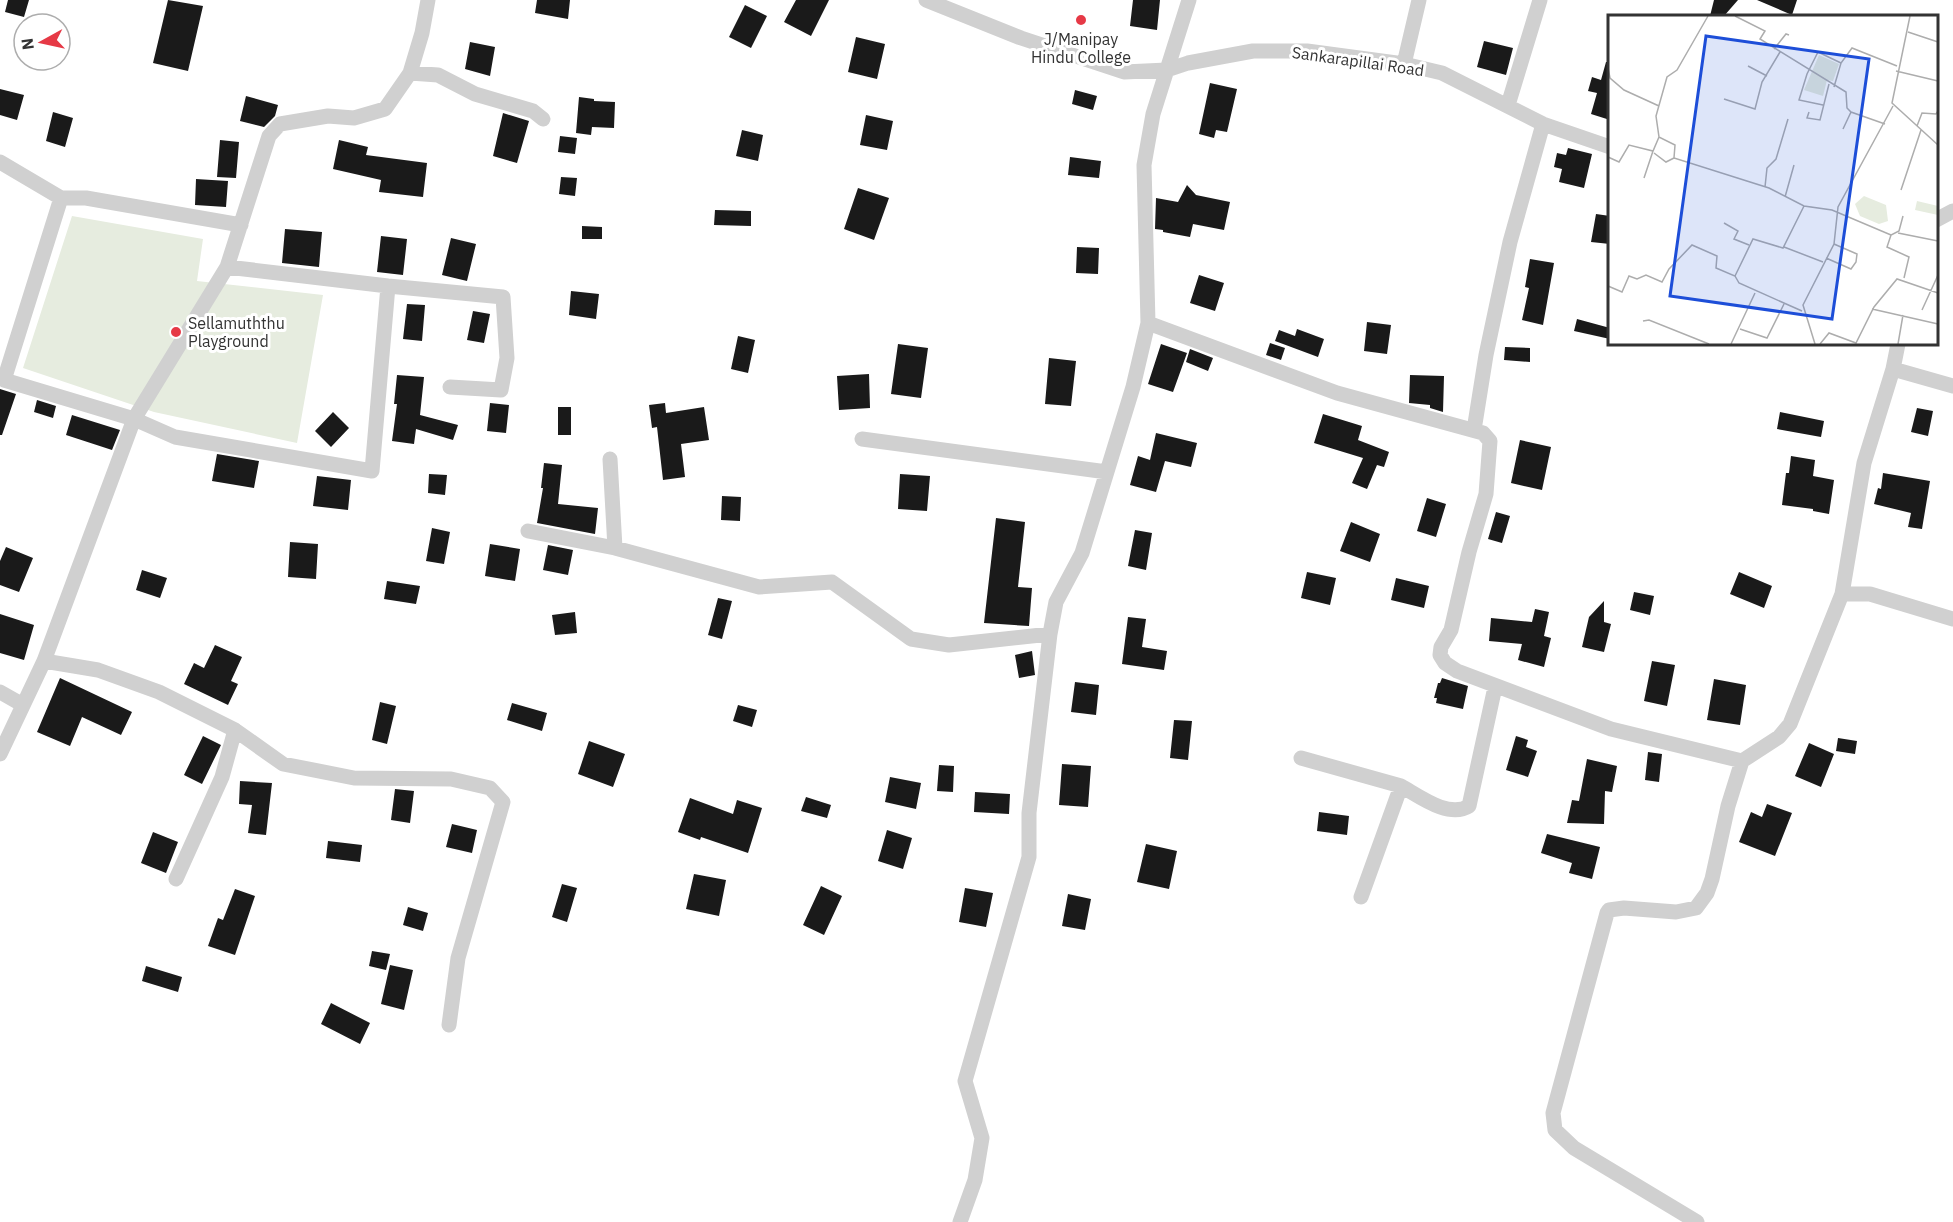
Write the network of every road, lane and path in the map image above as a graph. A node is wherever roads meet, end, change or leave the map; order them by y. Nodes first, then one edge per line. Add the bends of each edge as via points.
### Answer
1 (428, 0) edge
2 (926, 0) edge
3 (1189, 0) edge
4 (1419, 0) edge
5 (1540, 0) edge
6 (1404, 64) junction
7 (1167, 70) junction
8 (410, 73) junction
9 (1508, 105) junction
10 (543, 119) dead end
11 (1543, 124) junction
12 (1608, 146) edge
13 (0, 162) edge
14 (61, 198) junction
15 (1953, 211) edge
16 (1938, 219) edge
17 (241, 225) junction
18 (227, 267) junction
19 (388, 286) junction
20 (1148, 323) junction
21 (1899, 345) edge
22 (1893, 369) junction
23 (1953, 386) edge
24 (450, 387) dead end
25 (134, 419) junction
26 (1474, 430) junction
27 (862, 439) dead end
28 (610, 459) dead end
29 (1107, 472) junction
30 (528, 531) dead end
31 (615, 548) junction
32 (1842, 594) junction
33 (1953, 619) edge
34 (1050, 634) junction
35 (44, 661) junction
36 (1495, 687) junction
37 (0, 693) edge
38 (23, 705) junction
39 (235, 730) junction
40 (0, 754) edge
41 (1301, 758) dead end
42 (1742, 761) junction
43 (1401, 786) junction
44 (176, 879) dead end
45 (1361, 897) dead end
46 (449, 1025) dead end
47 (960, 1222) edge
48 (1697, 1222) edge

1 - 8 street
2 - 7 street, Sankarapillai Road via 1021,38 1124,72
3 - 7 street
4 - 6 street
5 - 9 street
6 - 7 street, Sankarapillai Road via 1307,51 1253,51
6 - 9 street, Sankarapillai Road via 1442,73
7 - 20 street via 1153,114 1144,165
8 - 10 street via 438,75 475,94 533,111
8 - 17 street via 386,109 354,118 328,116 280,124 268,136
9 - 11 street, Sankarapillai Road
11 - 12 street, Sankarapillai Road
11 - 26 street via 1510,242
13 - 14 street
14 - 17 street via 86,198
14 - 25 street via 4,380
15 - 16 street
17 - 18 street
18 - 19 street
18 - 25 street
19 - 24 street via 503,297 507,358 501,390
19 - 25 street via 372,471 175,437
20 - 26 street via 1337,393
20 - 29 street
21 - 22 street
22 - 23 street
22 - 32 street via 1864,463
25 - 35 street
26 - 36 street via 1491,441 1486,494 1451,630 1440,656 1457,671
27 - 29 street
28 - 31 street
29 - 34 street via 1082,553 1056,602
30 - 31 street
31 - 34 street via 759,587 832,582 911,639 949,645
32 - 33 street via 1869,594
32 - 42 street via 1790,724 1779,737
34 - 47 street via 1029,813 1029,857 964,1081 982,1138 975,1180
35 - 38 street
35 - 39 street via 98,670 159,692
36 - 42 street via 1611,729
36 - 43 street via 1469,806 1462,810 1442,807
37 - 38 street
38 - 40 street
39 - 44 street via 222,777
39 - 46 street via 283,764 354,778 451,779 490,788 503,802 458,958
41 - 43 street
42 - 48 street via 1712,879 1696,908 1676,912 1624,908 1606,913 1553,1113 1555,1130 1574,1148
43 - 45 street

